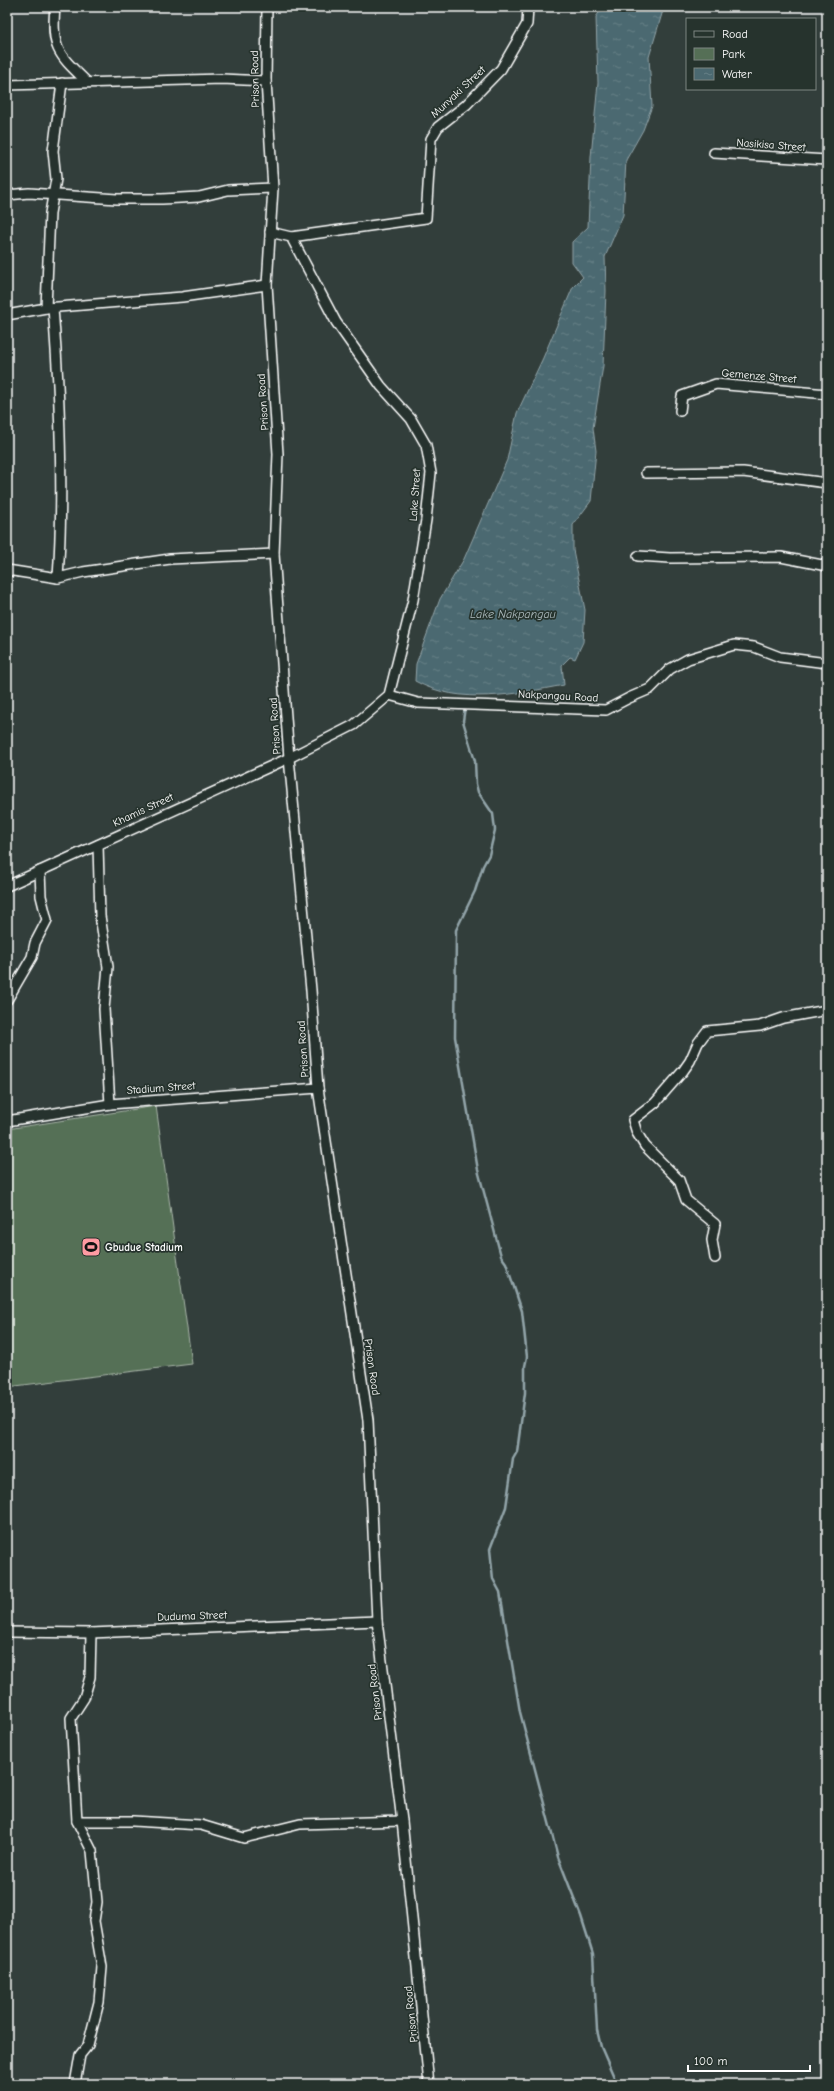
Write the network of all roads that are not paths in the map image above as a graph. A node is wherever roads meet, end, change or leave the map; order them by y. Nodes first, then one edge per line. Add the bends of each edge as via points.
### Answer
1 (55, 7) edge
2 (267, 7) edge
3 (528, 7) edge
4 (266, 81) junction
5 (87, 82) junction
6 (62, 83) junction
7 (7, 85) edge
8 (714, 153) dead end
9 (827, 160) edge
10 (273, 188) junction
11 (7, 194) edge
12 (54, 195) junction
13 (270, 232) junction
14 (291, 237) junction
15 (267, 285) junction
16 (49, 308) junction
17 (7, 315) edge
18 (827, 394) edge
19 (680, 411) dead end
20 (646, 473) dead end
21 (827, 483) edge
22 (274, 554) junction
23 (638, 556) dead end
24 (827, 566) edge
25 (7, 570) edge
26 (58, 578) junction
27 (827, 664) edge
28 (389, 695) junction
29 (289, 758) junction
30 (98, 845) junction
31 (40, 871) junction
32 (7, 886) edge
33 (7, 1000) edge
34 (827, 1010) edge
35 (318, 1088) junction
36 (110, 1104) junction
37 (7, 1121) edge
38 (715, 1258) dead end
39 (377, 1621) junction
40 (7, 1632) edge
41 (91, 1632) junction
42 (77, 1821) junction
43 (402, 1821) junction
44 (75, 2084) edge
45 (429, 2084) edge

1 - 5 street via 53,28 62,58
2 - 4 street, Prison Road
3 - 14 street, Munyaki Street via 528,24 501,69 466,105 438,127 431,139 426,218
4 - 5 street via 222,79
4 - 10 street, Prison Road
5 - 6 street
6 - 7 street
6 - 12 street via 53,151 56,179
8 - 9 street, Nasikisa Street
10 - 12 street via 228,190 199,197 162,199
10 - 13 street, Prison Road
11 - 12 street
12 - 16 street via 50,213
13 - 14 street
13 - 15 street, Prison Road
14 - 28 street, Lake Street via 336,322 381,386 411,419 426,444 431,474 426,520 413,600
15 - 16 street via 182,297
15 - 22 street, Prison Road via 278,454
16 - 17 street
16 - 26 street via 61,474
18 - 19 street, Gemenze Street via 716,384 682,396
20 - 21 street via 743,472
22 - 26 street via 170,559
22 - 29 street, Prison Road
23 - 24 street via 781,557
25 - 26 street
27 - 28 street, Nakpangau Road via 780,656 754,647 734,645 688,660 670,669 650,689 606,710 418,703
28 - 29 street via 354,725
29 - 30 street, Khamis Street
29 - 35 street, Prison Road
30 - 31 street, Khamis Street
30 - 36 street via 100,916 108,967 104,1009
31 - 32 street, Khamis Street
31 - 33 street via 47,920 35,943 32,957
34 - 38 street via 783,1018 760,1026 707,1031 683,1071 655,1103 633,1120 645,1146 679,1180 686,1200 715,1224 712,1240
35 - 36 street, Stadium Street
35 - 39 street, Prison Road via 368,1420
36 - 37 street, Stadium Street
39 - 41 street, Duduma Street
39 - 43 street, Prison Road
40 - 41 street, Duduma Street
41 - 42 street via 88,1684 84,1698 71,1718
42 - 43 street via 201,1825 244,1838 300,1824
42 - 44 street via 92,1851 97,1902 94,1922 102,1967 95,2021 88,2045 80,2055
43 - 45 street, Prison Road

